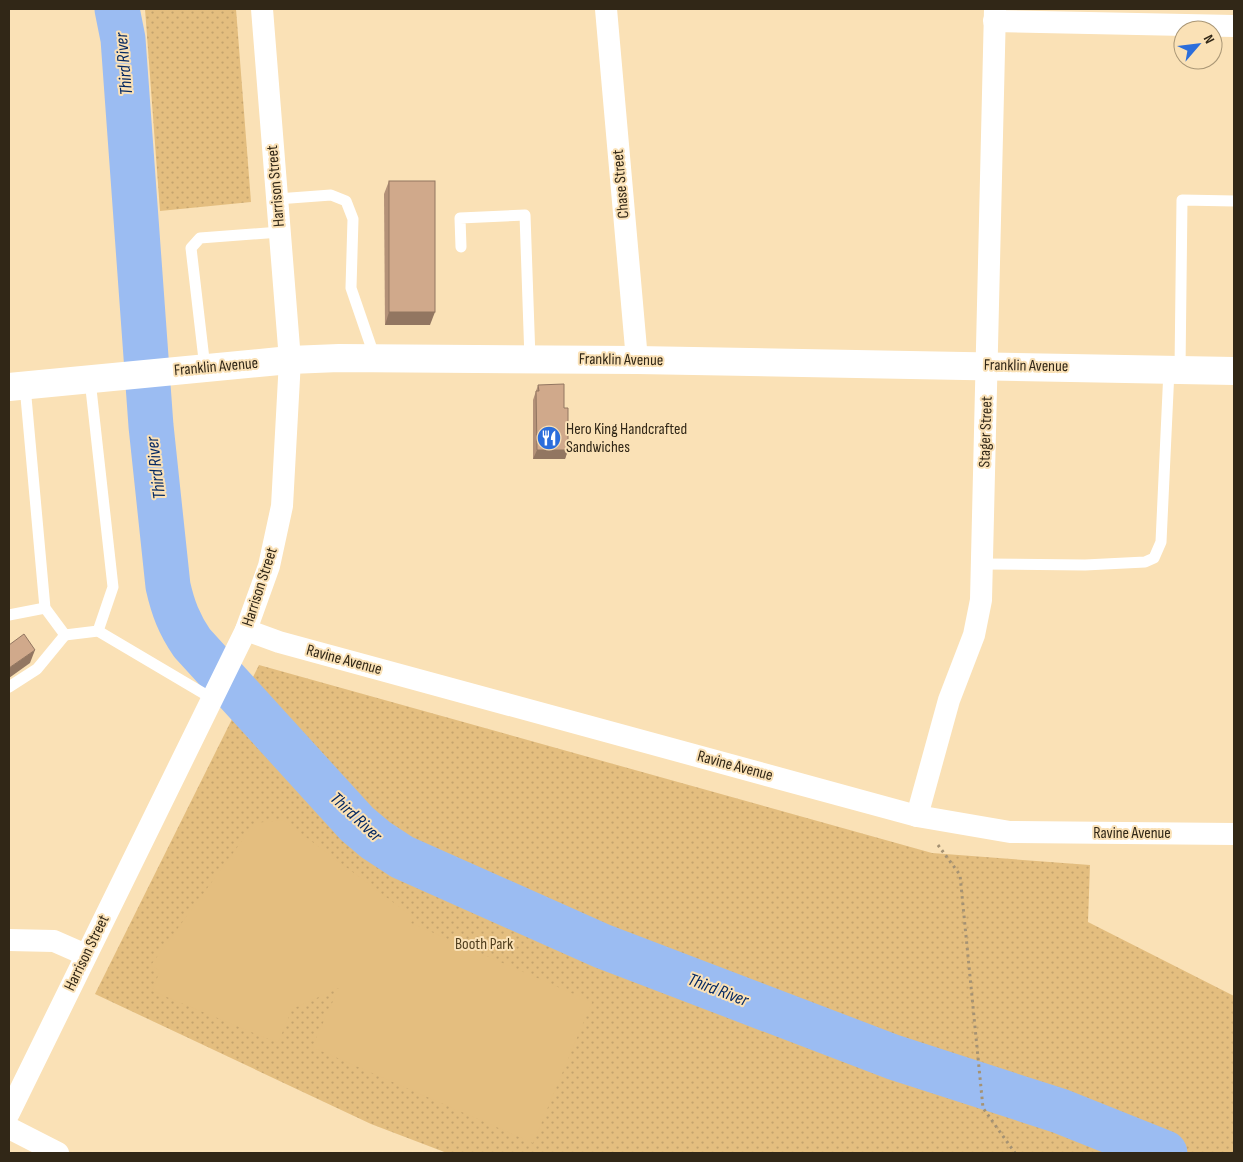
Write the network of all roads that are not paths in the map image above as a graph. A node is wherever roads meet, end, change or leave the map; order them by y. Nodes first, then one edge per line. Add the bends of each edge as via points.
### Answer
1 (262, 9) edge
2 (606, 9) edge
3 (995, 15) edge
4 (1234, 26) edge
5 (277, 199) junction
6 (1234, 201) edge
7 (280, 232) junction
8 (462, 247) dead end
9 (375, 358) junction
10 (530, 359) junction
11 (290, 360) junction
12 (637, 360) junction
13 (988, 366) junction
14 (194, 369) junction
15 (1174, 370) junction
16 (1234, 371) edge
17 (102, 379) junction
18 (17, 387) edge
19 (982, 564) junction
20 (45, 608) junction
21 (9, 615) edge
22 (98, 631) junction
23 (65, 635) junction
24 (243, 636) junction
25 (9, 687) edge
26 (211, 704) junction
27 (918, 816) junction
28 (1234, 834) edge
29 (9, 940) edge
30 (86, 955) junction
31 (9, 1112) edge
32 (9, 1128) edge
33 (58, 1153) edge

1 - 5 street, Harrison Street
2 - 12 street, Chase Street
3 - 4 street
3 - 13 street, Stager Street
5 - 7 street, Harrison Street
5 - 9 lane via 331,195 346,201 353,219 351,288
6 - 15 lane via 1182,200
7 - 11 street, Harrison Street
7 - 14 lane via 200,238 191,248
8 - 10 lane via 460,218 525,215
9 - 10 main road, Franklin Avenue
9 - 11 main road, Franklin Avenue
10 - 12 main road, Franklin Avenue
11 - 14 main road, Franklin Avenue
11 - 24 street, Harrison Street via 282,506 269,566
12 - 13 main road, Franklin Avenue
13 - 15 main road, Franklin Avenue
13 - 19 street, Stager Street
14 - 17 main road, Franklin Avenue
15 - 16 main road, Franklin Avenue
15 - 19 lane via 1161,542 1154,558 1145,562 1084,565
17 - 18 main road, Franklin Avenue
17 - 22 lane via 113,587
18 - 20 lane
19 - 27 street, Stager Street via 981,600 974,635 949,700
20 - 21 lane
20 - 23 lane
22 - 23 lane
22 - 26 lane
23 - 25 lane via 37,669
24 - 26 street, Harrison Street
24 - 27 street, Ravine Avenue via 279,642
26 - 30 street, Harrison Street
27 - 28 street, Ravine Avenue via 1010,832
29 - 30 street via 54,941
30 - 31 street, Harrison Street
32 - 33 street

